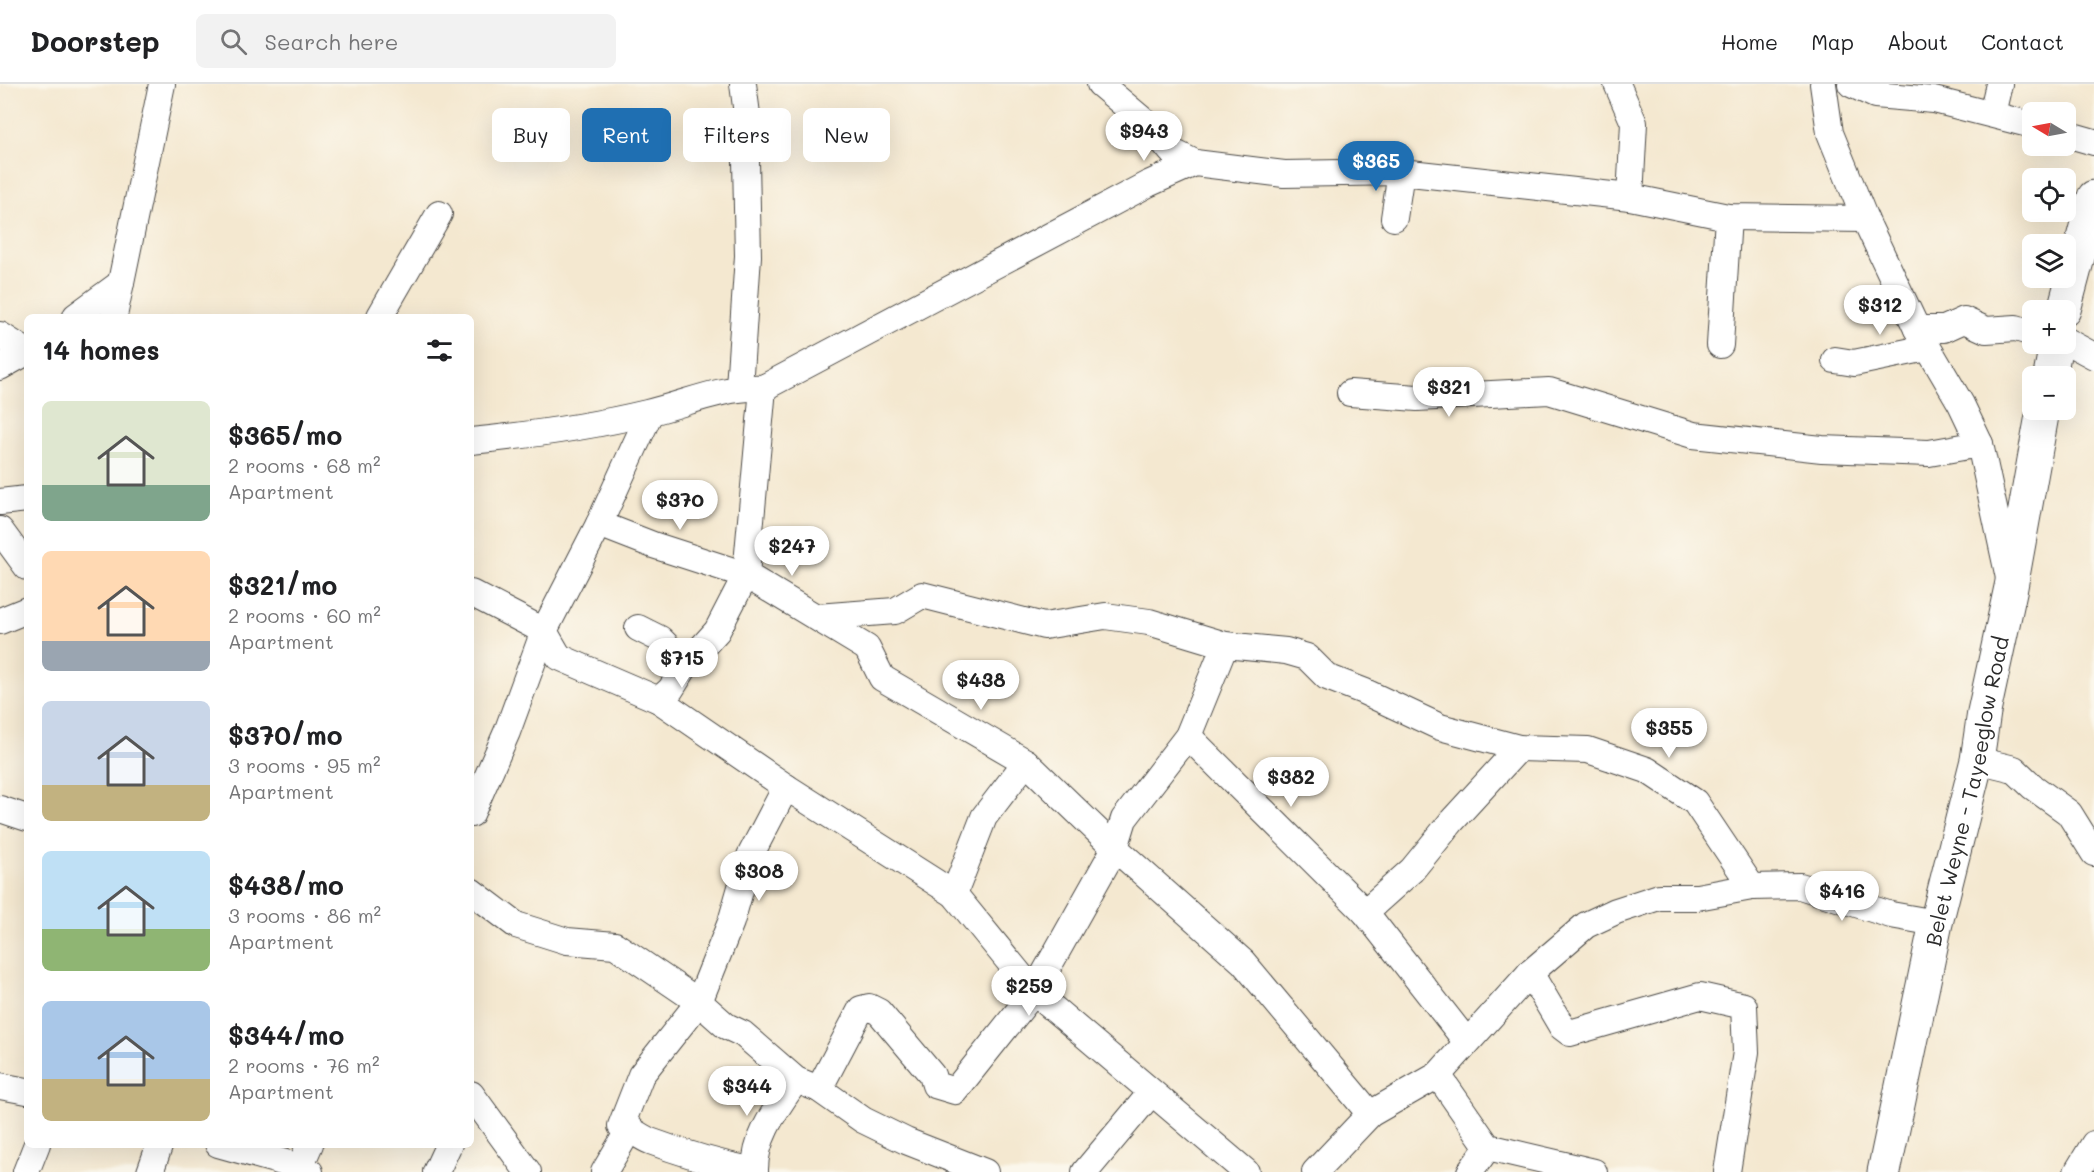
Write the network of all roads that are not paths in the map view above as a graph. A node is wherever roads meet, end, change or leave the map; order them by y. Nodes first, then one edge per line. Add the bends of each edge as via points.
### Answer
1 (162, 84) edge
2 (743, 84) edge
3 (1100, 84) edge
4 (1617, 84) edge
5 (1823, 84) edge
6 (1851, 84) edge
7 (1999, 84) edge
8 (1992, 114) junction
9 (2022, 122) edge
10 (2076, 137) edge
11 (2094, 142) edge
12 (1195, 163) junction
13 (1401, 172) junction
14 (1630, 197) junction
15 (2094, 200) edge
16 (439, 214) dead end
17 (1728, 217) junction
18 (1394, 218) dead end
19 (1865, 219) junction
20 (121, 283) junction
21 (2067, 300) edge
22 (79, 314) edge
23 (114, 314) edge
24 (381, 314) edge
25 (2022, 330) edge
26 (0, 335) edge
27 (1922, 338) junction
28 (1720, 345) dead end
29 (2076, 349) edge
30 (24, 350) edge
31 (24, 354) edge
32 (2094, 356) edge
33 (1835, 360) dead end
34 (0, 367) edge
35 (751, 387) junction
36 (1350, 393) dead end
37 (650, 412) junction
38 (2041, 420) edge
39 (474, 441) edge
40 (1980, 444) junction
41 (24, 499) edge
42 (0, 502) edge
43 (599, 524) junction
44 (0, 530) edge
45 (24, 563) edge
46 (746, 575) junction
47 (2011, 587) junction
48 (474, 595) edge
49 (24, 611) edge
50 (817, 616) junction
51 (0, 621) edge
52 (639, 628) dead end
53 (544, 631) junction
54 (1225, 645) junction
55 (687, 665) junction
56 (658, 700) junction
57 (1188, 736) junction
58 (1518, 747) junction
59 (1977, 760) junction
60 (1026, 762) junction
61 (786, 787) junction
62 (474, 807) edge
63 (1, 812) edge
64 (24, 817) edge
65 (1115, 848) junction
66 (2094, 853) edge
67 (1752, 887) junction
68 (474, 893) edge
69 (954, 894) junction
70 (1365, 912) junction
71 (1936, 923) junction
72 (1530, 974) junction
73 (1034, 992) junction
74 (699, 1002) junction
75 (1466, 1041) junction
76 (1438, 1075) junction
77 (808, 1085) junction
78 (0, 1086) edge
79 (24, 1090) edge
80 (1151, 1094) junction
81 (474, 1098) edge
82 (1370, 1114) junction
83 (630, 1128) junction
84 (2094, 1144) edge
85 (1488, 1147) junction
86 (35, 1148) edge
87 (159, 1148) edge
88 (235, 1148) edge
89 (447, 1148) edge
90 (307, 1165) edge
91 (26, 1172) edge
92 (150, 1172) edge
93 (436, 1172) edge
94 (528, 1172) edge
95 (604, 1172) edge
96 (755, 1172) edge
97 (985, 1172) edge
98 (1085, 1172) edge
99 (1246, 1172) edge
100 (1315, 1172) edge
101 (1470, 1172) edge
102 (1594, 1172) edge
103 (1727, 1172) edge
104 (1884, 1172) edge
105 (2076, 1172) edge

1 - 20 street
2 - 35 street via 750,137 746,161
3 - 12 street via 1152,128 1171,151
4 - 14 street via 1634,123
5 - 19 street via 1830,133
6 - 8 street via 1875,95 1934,100
7 - 8 street
8 - 9 street
10 - 11 street
12 - 13 street via 1284,174
12 - 35 street
13 - 14 street
13 - 18 street
14 - 17 street
15 - 21 main road
16 - 24 street
17 - 19 street
17 - 28 street
19 - 27 street
20 - 22 street
20 - 23 street
25 - 27 street via 1986,330 1964,320
26 - 30 street
27 - 33 street via 1854,363
27 - 40 street
29 - 32 street
31 - 34 street
35 - 37 street
35 - 46 street
36 - 40 street via 1417,398 1549,391 1693,435 1822,449 1929,453
37 - 39 street via 574,429
37 - 43 street
38 - 47 main road, Belet Weyne - Tayeeglow Road
40 - 47 street
41 - 42 street
43 - 46 street
43 - 53 street
44 - 45 street
46 - 50 street
46 - 55 street via 717,631
47 - 59 main road, Belet Weyne - Tayeeglow Road
48 - 53 street
49 - 51 street
50 - 54 street via 895,611 922,595 1044,626 1105,616 1149,622
50 - 60 street via 867,648 882,678
52 - 55 street via 660,639
53 - 56 street via 558,657
53 - 62 street
54 - 57 street
54 - 58 street via 1307,657 1327,678 1440,727
55 - 56 street
56 - 61 street
57 - 65 street via 1124,819
57 - 70 street
58 - 67 street via 1588,750 1647,770 1695,802
58 - 70 street via 1412,870
59 - 66 street via 2014,769 2069,813
59 - 71 main road, Belet Weyne - Tayeeglow Road
60 - 65 street
60 - 69 street via 984,817
61 - 69 street
61 - 74 street via 750,856 731,922
63 - 64 street
65 - 73 street
65 - 82 street via 1243,962
67 - 71 street via 1800,886 1891,915
67 - 72 street via 1697,897 1659,897 1616,911 1586,925
68 - 74 street via 516,925 567,941 615,945
69 - 73 street
70 - 75 street
71 - 104 main road, Belet Weyne - Tayeeglow Road
72 - 75 street
72 - 103 street via 1570,1034 1700,996 1744,1005 1746,1052
73 - 77 street via 955,1091 935,1085 932,1075 887,1021 869,1006 861,1009
73 - 80 street
74 - 77 street
74 - 83 street via 641,1075 621,1126
75 - 76 street
76 - 82 street
76 - 85 street
77 - 96 street via 773,1114 754,1154
77 - 97 street via 863,1120
78 - 79 street
80 - 98 street
80 - 99 street
81 - 94 street
82 - 100 street
83 - 95 street
83 - 96 street via 645,1139 674,1150
84 - 105 street
85 - 101 street
85 - 102 street
86 - 91 street
87 - 92 street
88 - 90 street
89 - 93 street

